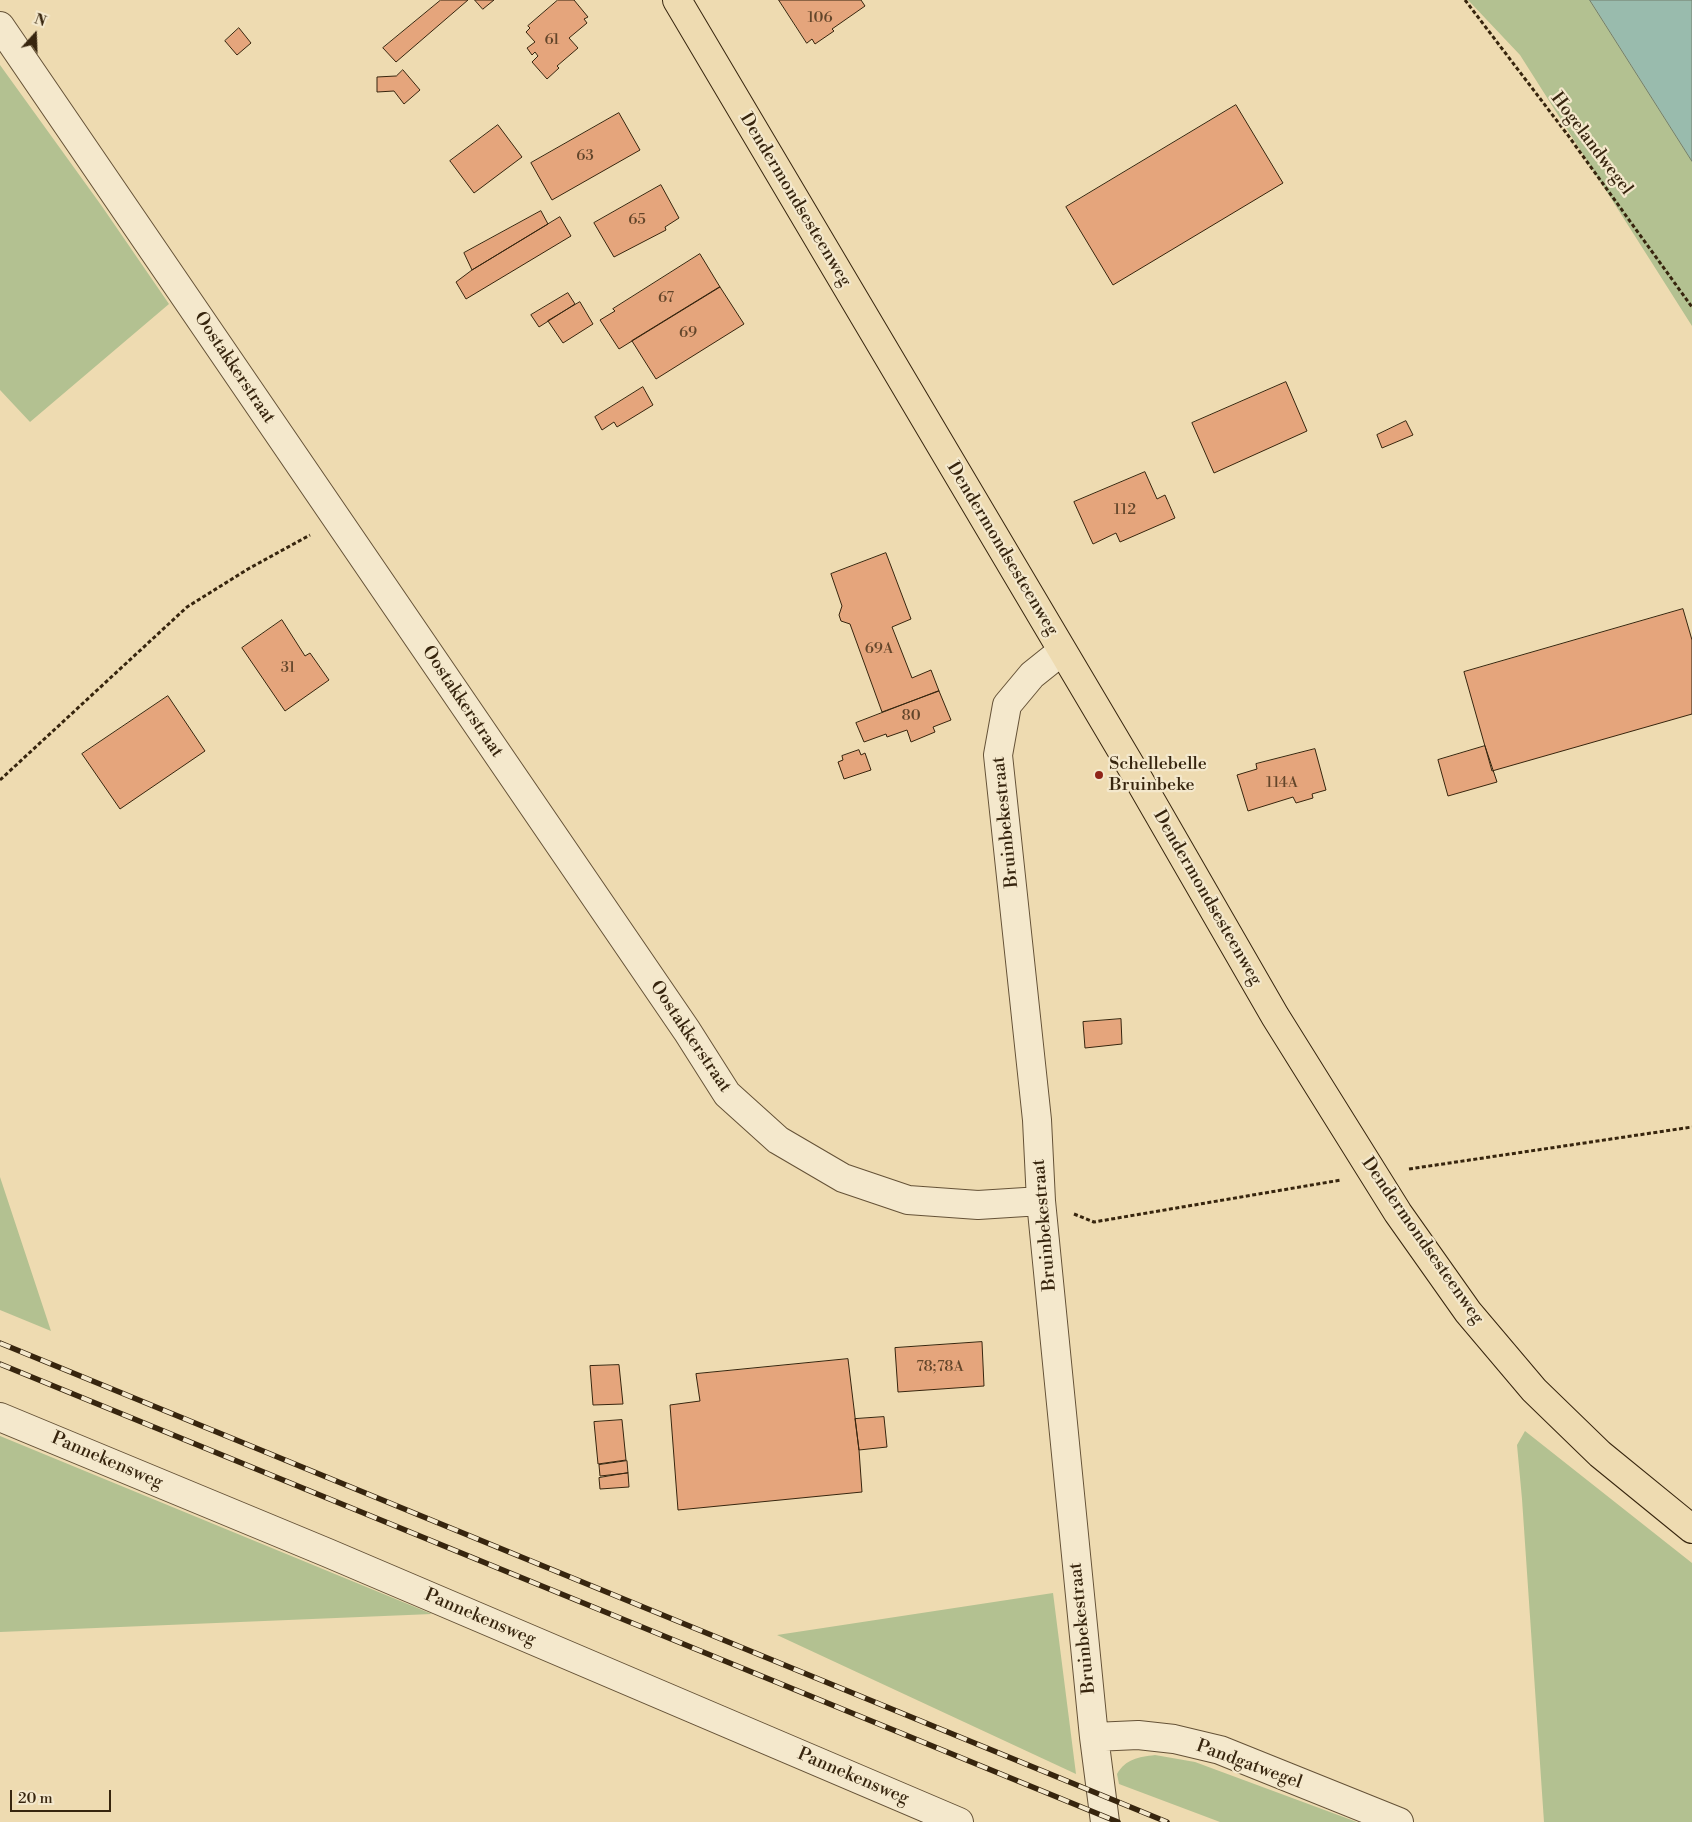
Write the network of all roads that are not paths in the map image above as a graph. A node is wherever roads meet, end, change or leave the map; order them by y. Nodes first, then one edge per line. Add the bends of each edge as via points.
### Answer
1 (677, 0) edge
2 (0, 26) edge
3 (1062, 651) junction
4 (1041, 1201) junction
5 (0, 1417) edge
6 (1692, 1529) edge
7 (1094, 1737) junction
8 (959, 1822) edge
9 (1105, 1822) edge
10 (1399, 1822) edge

1 - 3 main road, Dendermondsesteenweg
2 - 4 street, Oostakkerstraat via 687,1031 726,1094 778,1140 843,1178 908,1200 978,1204
3 - 4 street, Bruinbekestraat via 1032,675 1007,704 998,754 1037,1120
3 - 6 main road, Dendermondsesteenweg via 1275,1016 1398,1213 1468,1312 1534,1390 1600,1454
4 - 7 street, Bruinbekestraat
5 - 8 street, Pannekensweg
7 - 9 street, Bruinbekestraat
7 - 10 street, Pandgatwegel via 1138,1735 1174,1739 1220,1750

